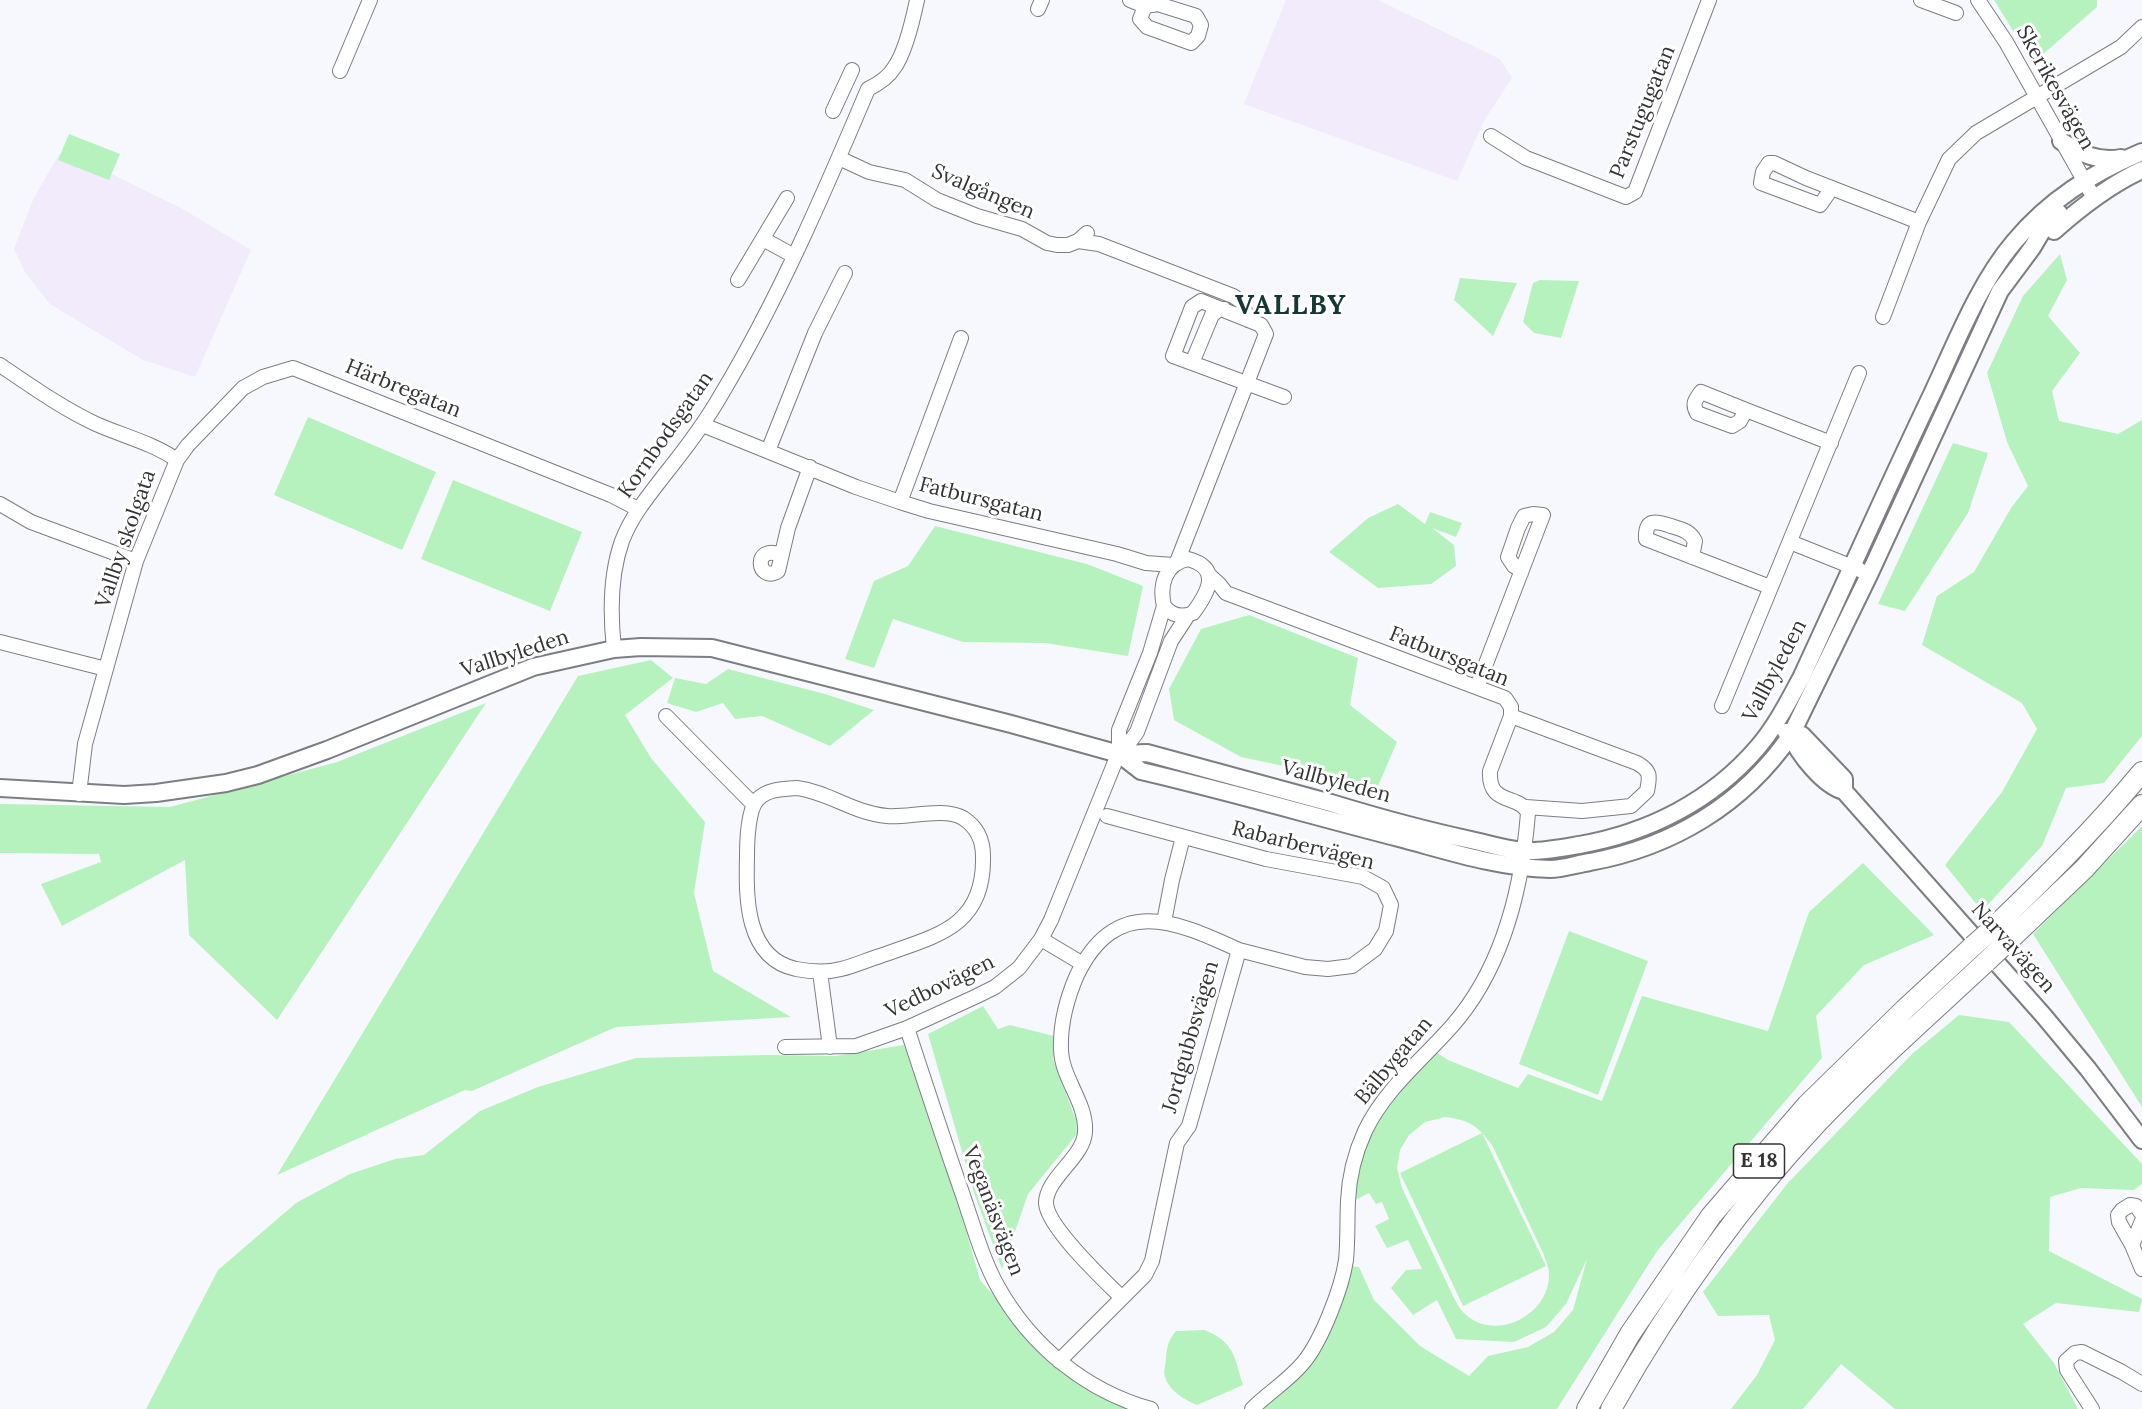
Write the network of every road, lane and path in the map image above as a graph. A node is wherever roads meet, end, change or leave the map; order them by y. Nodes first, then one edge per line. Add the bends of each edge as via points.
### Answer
1 (370, 0) edge
2 (917, 0) edge
3 (1130, 0) edge
4 (1709, 0) edge
5 (1921, 0) edge
6 (1978, 0) edge
7 (1145, 6) dead end
8 (1956, 14) dead end
9 (2142, 27) edge
10 (340, 71) dead end
11 (868, 89) junction
12 (2037, 96) junction
13 (833, 111) dead end
14 (1491, 136) dead end
15 (2061, 141) junction
16 (839, 158) junction
17 (2137, 158) edge
18 (2142, 170) edge
19 (2121, 180) junction
20 (1832, 188) junction
21 (2088, 190) junction
22 (786, 198) dead end
23 (1919, 222) junction
24 (764, 239) junction
25 (795, 256) junction
26 (845, 273) dead end
27 (738, 280) dead end
28 (1224, 309) junction
29 (1883, 317) dead end
30 (1248, 320) junction
31 (961, 338) dead end
32 (1192, 363) junction
33 (0, 365) edge
34 (1858, 373) dead end
35 (1247, 384) junction
36 (1284, 397) dead end
37 (1746, 410) dead end
38 (703, 425) junction
39 (1831, 443) junction
40 (768, 451) junction
41 (177, 460) junction
42 (810, 467) junction
43 (900, 502) junction
44 (0, 504) edge
45 (638, 509) junction
46 (1192, 527) junction
47 (1790, 542) junction
48 (781, 555) dead end
49 (1692, 557) dead end
50 (136, 561) junction
51 (1146, 563) junction
52 (1175, 563) junction
53 (1851, 567) junction
54 (1205, 570) junction
55 (1521, 573) dead end
56 (1869, 574) junction
57 (1770, 587) junction
58 (1226, 593) junction
59 (1163, 602) junction
60 (1200, 604) junction
61 (1188, 615) junction
62 (0, 642) edge
63 (614, 649) junction
64 (106, 669) junction
65 (1477, 687) junction
66 (1722, 706) dead end
67 (666, 716) dead end
68 (1511, 716) junction
69 (1775, 725) junction
70 (1791, 735) junction
71 (1119, 754) junction
72 (1773, 759) junction
73 (1806, 759) junction
74 (2142, 772) edge
75 (0, 788) edge
76 (1844, 791) junction
77 (79, 794) junction
78 (754, 805) junction
79 (2142, 805) edge
80 (1526, 807) junction
81 (1107, 816) dead end
82 (1183, 837) junction
83 (1523, 859) junction
84 (1164, 922) junction
85 (1041, 939) junction
86 (1239, 950) junction
87 (1083, 964) junction
88 (820, 972) junction
89 (907, 1028) junction
90 (785, 1047) dead end
91 (830, 1047) junction
92 (2142, 1140) edge
93 (2142, 1215) edge
94 (2142, 1221) edge
95 (2132, 1245) junction
96 (2142, 1269) edge
97 (1122, 1298) junction
98 (1059, 1361) junction
99 (2142, 1384) edge
100 (1151, 1409) edge
101 (1252, 1409) edge
102 (1587, 1409) edge
103 (1611, 1409) edge
104 (2092, 1409) edge

1 - 10 street
2 - 11 street via 895,68
3 - 7 street
4 - 14 street, Parstugugatan via 1631,196 1526,158
5 - 8 street
6 - 12 street, Skerikesvägen
9 - 12 street via 2121,46
11 - 13 street via 851,73
11 - 16 street, Kornbodsgatan
12 - 15 street, Skerikesvägen
12 - 23 street via 1962,145 1949,159
15 - 17 main road via 2092,157
15 - 21 street, Skerikesvägen
16 - 25 street, Kornbodsgatan
16 - 30 street, Svalgången via 869,172 905,180 937,200 1022,230 1047,243 1068,244 1082,237 1233,297 1242,302
17 - 19 main road
17 - 21 main road, Vallbyleden
18 - 19 main road, Vallbyleden
19 - 21 main road, Vallbyleden
20 - 20 street via 1774,163 1769,163 1763,172 1761,183 1820,205
20 - 23 street
21 - 53 main road, Vallbyleden via 2064,194 2019,236 1985,284
21 - 56 main road, Vallbyleden via 2032,248 2000,291
22 - 24 street
23 - 29 street
24 - 25 street
24 - 27 street
25 - 38 street, Kornbodsgatan
26 - 40 street via 815,333
28 - 30 street
28 - 32 street via 1212,315
28 - 32 street via 1201,301 1192,307 1173,356
30 - 35 street, Svalgången via 1261,325 1266,334
31 - 43 street
32 - 35 street
33 - 41 street, Vallby skolgata via 95,423
34 - 39 street
35 - 36 street
35 - 46 street
37 - 39 street
38 - 40 street, Fatbursgatan
38 - 45 street, Kornbodsgatan
39 - 47 street
40 - 42 street, Fatbursgatan
41 - 45 street, Härbregatan via 243,388 293,368
41 - 50 street, Vallby skolgata
42 - 43 street, Fatbursgatan
42 - 48 street
43 - 51 street, Fatbursgatan
44 - 50 street via 31,522
45 - 63 street, Kornbodsgatan via 616,561 612,601
46 - 52 street
46 - 54 street
47 - 53 street
47 - 57 street
49 - 57 street
50 - 64 street, Vallby skolgata
51 - 52 street, Fatbursgatan
51 - 59 street via 1159,583
52 - 54 street via 1188,560
52 - 59 street via 1165,581
53 - 56 street
53 - 69 main road, Vallbyleden via 1801,678
54 - 58 street, Fatbursgatan
54 - 60 street via 1209,587
55 - 65 street
56 - 70 main road, Vallbyleden
57 - 66 street
58 - 60 street
58 - 65 street, Fatbursgatan
59 - 61 street via 1172,613
59 - 71 street via 1150,653 1119,730
60 - 61 street
61 - 71 street via 1172,641 1137,732
62 - 64 street
63 - 71 main road, Vallbyleden via 712,648
63 - 77 main road, Vallbyleden via 533,667 258,775 156,793
64 - 77 street, Vallby skolgata via 85,744
65 - 68 street, Fatbursgatan via 1505,698 1512,707
67 - 78 street
68 - 80 street, Fatbursgatan via 1489,778 1498,794
68 - 80 street, Fatbursgatan via 1637,763 1649,773 1647,791 1631,807 1582,811
69 - 70 main road, Narvavägen
69 - 83 main road, Vallbyleden via 1729,777 1683,810 1641,830
70 - 72 main road, Vallbyleden
70 - 73 main road, Narvavägen
70 - 76 main road, Narvavägen via 1802,735 1833,767 1844,779
71 - 83 main road, Vallbyleden via 1141,771 1461,854
71 - 85 street, Vedbovägen
72 - 73 main road via 1786,755
72 - 83 main road, Vallbyleden via 1719,810 1684,831 1632,853 1552,869
73 - 76 main road, Narvavägen via 1835,789
74 - 102 highway, E 18, bridge via 2056,868 1807,1105 1711,1216 1629,1334
75 - 77 main road, Vallbyleden
76 - 92 main road, Narvavägen via 2050,1024
78 - 88 street via 747,839 746,883 754,933 762,947 780,963
78 - 88 street via 777,789 807,790 875,815 951,814 963,818 980,836 983,861 978,891 961,920 945,932 840,969
79 - 103 highway, E 18, bridge via 2084,869 1832,1108 1737,1217 1665,1317
80 - 83 street
81 - 82 street, Rabarbervägen
82 - 84 street
82 - 86 street, Rabarbervägen via 1266,859 1363,877 1383,888 1391,905 1386,931 1375,949 1352,966 1305,967
83 - 101 street, Bälbygatan via 1508,926 1479,990 1453,1025 1387,1095 1366,1129 1349,1183 1346,1259 1333,1305 1315,1346 1303,1363
84 - 86 street, Jordgubbsvägen via 1200,932
84 - 87 street, Jordgubbsvägen via 1132,922 1108,934 1093,947
85 - 87 street
85 - 89 street, Vedbovägen via 1019,968 994,987
86 - 97 street, Jordgubbsvägen via 1189,1126 1176,1143 1152,1261 1145,1275
87 - 97 street, Jordgubbsvägen via 1070,992 1061,1052 1086,1122 1085,1136 1050,1188 1046,1203 1062,1233
88 - 91 street
89 - 91 street, Vedbovägen via 856,1046
89 - 98 street, Veganäsvägen via 991,1274 1019,1321
90 - 91 street, Vedbovägen
93 - 95 street via 2136,1206 2130,1205 2118,1215
94 - 95 street
95 - 96 street
97 - 98 street, Jordgubbsvägen
98 - 100 street, Veganäsvägen via 1096,1387
99 - 104 street via 2082,1352 2075,1353 2066,1361 2067,1370

